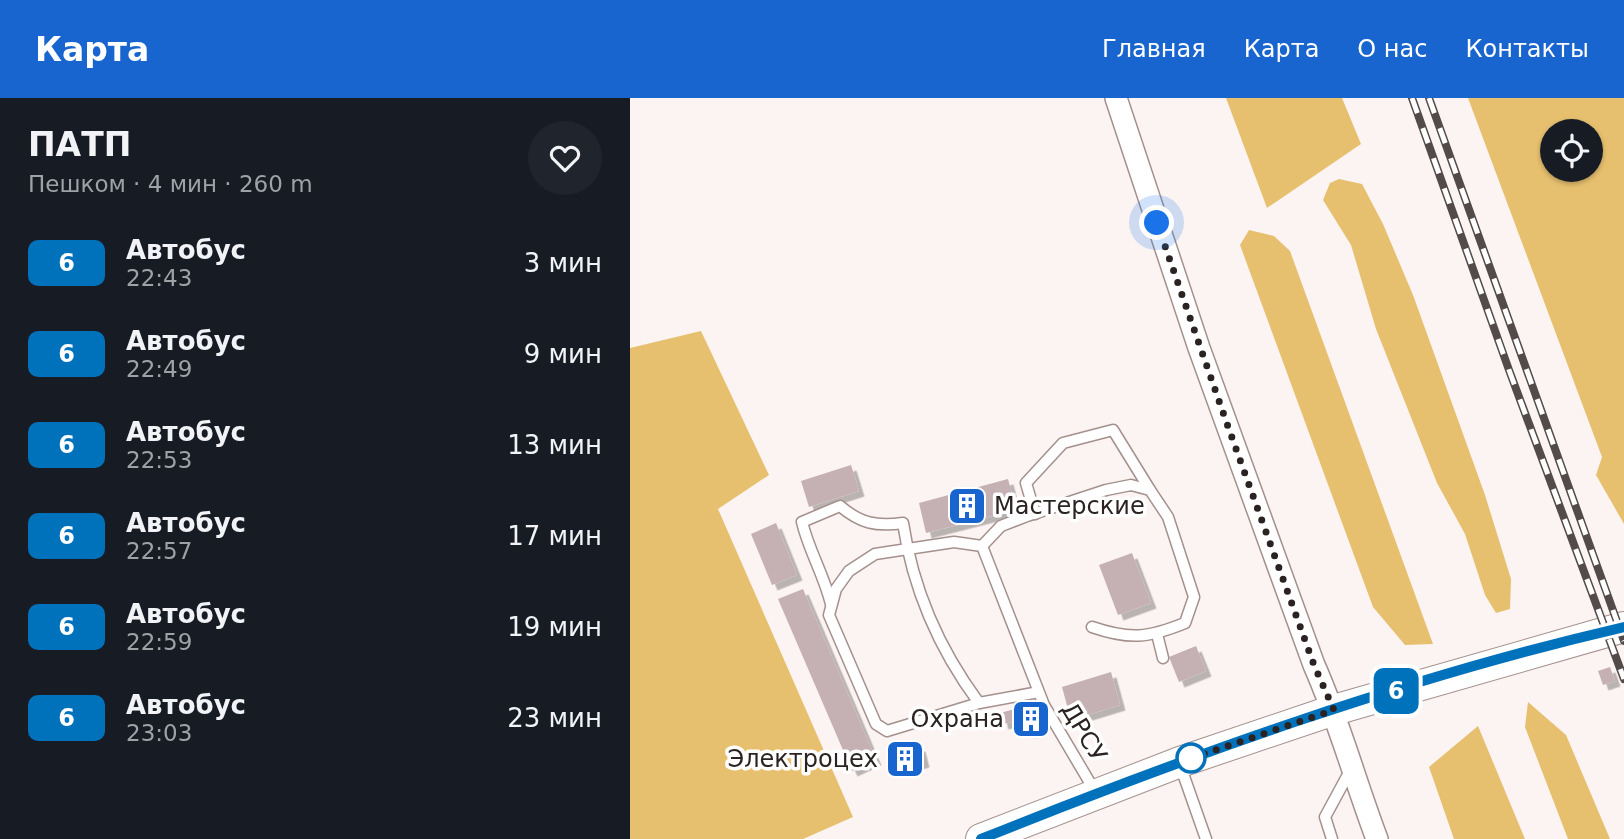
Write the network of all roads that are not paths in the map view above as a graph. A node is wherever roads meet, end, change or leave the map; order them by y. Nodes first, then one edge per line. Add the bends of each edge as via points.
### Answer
1 (1116, 98) edge
2 (1150, 490) junction
3 (1035, 514) junction
4 (982, 546) junction
5 (907, 551) junction
6 (831, 605) junction
7 (1092, 627) dead end
8 (1616, 629) edge
9 (1157, 634) junction
10 (1163, 658) dead end
11 (1039, 692) junction
12 (979, 703) junction
13 (1334, 710) junction
14 (1180, 762) junction
15 (1348, 773) junction
16 (1097, 793) junction
17 (981, 839) edge
18 (1206, 839) edge
19 (1332, 839) edge
20 (1377, 839) edge

1 - 13 street via 1199,348
2 - 3 lane via 1131,485 1105,490
2 - 3 lane via 1113,430 1063,443 1026,483
2 - 9 lane via 1168,517 1194,597 1185,623
3 - 4 lane via 1002,526
4 - 5 lane via 954,542
4 - 11 lane, ДРСУ
5 - 6 lane via 875,554 849,572
5 - 6 lane via 903,523 878,526 854,518 840,506 802,522
5 - 12 lane via 926,615 946,656
6 - 12 lane via 829,615 876,724 887,731
7 - 9 lane via 1122,637
8 - 13 street
9 - 10 lane
11 - 12 lane
11 - 16 lane, ДРСУ
13 - 14 street
13 - 15 street
14 - 16 street
14 - 18 lane
15 - 19 lane via 1325,817
15 - 20 street
16 - 17 street

